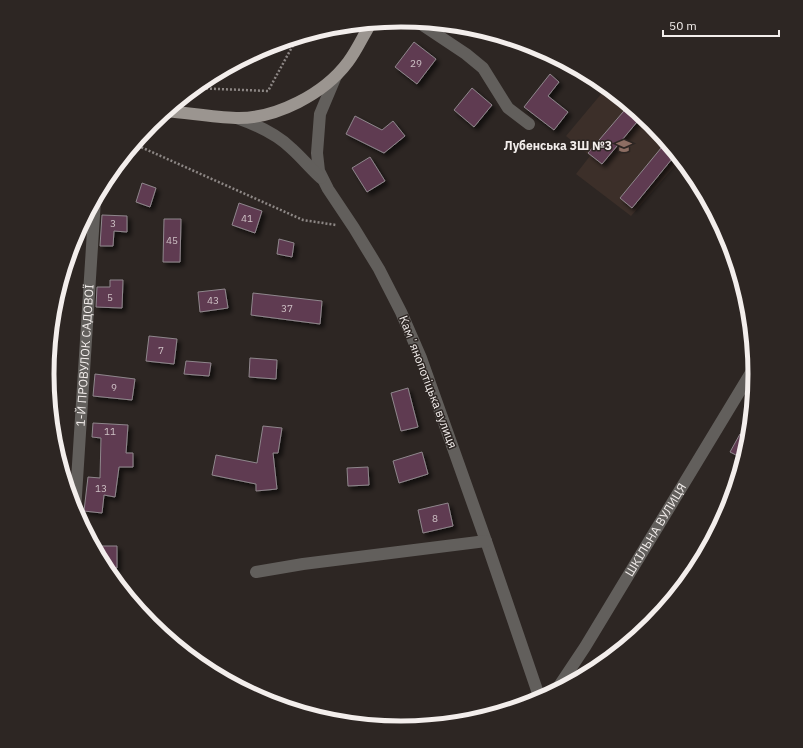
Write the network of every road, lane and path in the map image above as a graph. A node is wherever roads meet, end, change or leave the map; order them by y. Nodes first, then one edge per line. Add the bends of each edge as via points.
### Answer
1 (427, 28) edge
2 (367, 29) edge
3 (294, 44) edge
4 (336, 76) junction
5 (204, 88) edge
6 (174, 112) edge
7 (237, 118) junction
8 (529, 124) dead end
9 (140, 147) edge
10 (324, 182) junction
11 (94, 213) edge
12 (354, 228) junction
13 (748, 378) edge
14 (76, 494) edge
15 (486, 541) junction
16 (256, 572) dead end
17 (561, 682) edge
18 (538, 693) edge

1 - 8 street via 483,68 508,108
2 - 4 main road via 348,62
3 - 5 path via 268,91
4 - 7 main road via 291,106 274,112
4 - 10 street, Камʼянопотіцька вулиця via 320,114 317,153 319,171
6 - 7 main road
7 - 10 street via 276,135
9 - 12 path via 303,220
10 - 12 street, Камʼянопотіцька вулиця
11 - 14 street, 1-Й ПРОВУЛОК САДОВОЇ
12 - 15 street, Камʼянопотіцька вулиця via 379,269 421,358
13 - 17 street, ШКІЛЬНА ВУЛИЦЯ via 585,647
15 - 16 street
15 - 18 street, Камʼянопотіцька вулиця

